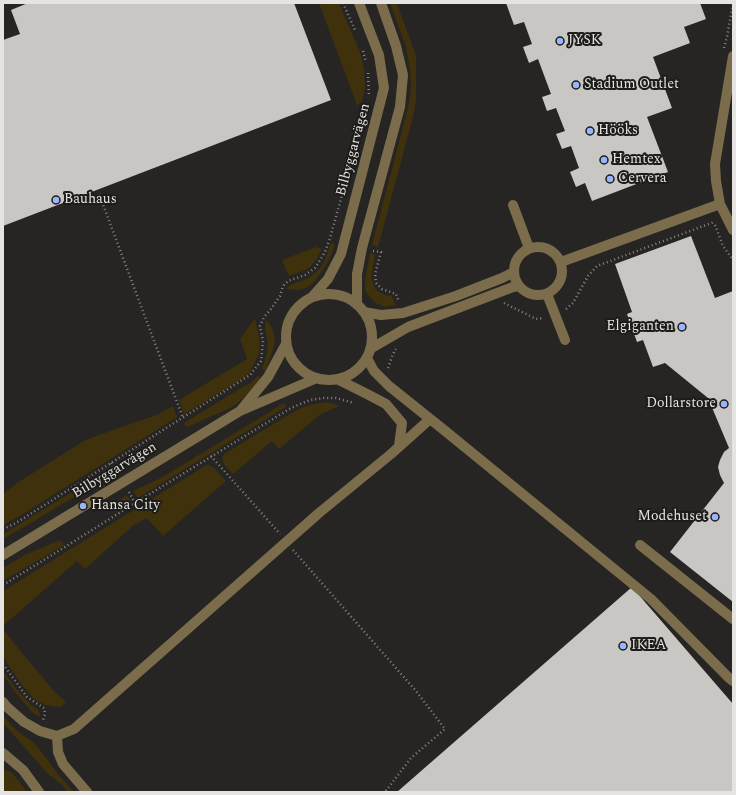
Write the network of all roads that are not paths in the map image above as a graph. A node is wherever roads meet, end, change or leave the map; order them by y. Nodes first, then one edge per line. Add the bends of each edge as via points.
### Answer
1 (359, 3) edge
2 (381, 3) edge
3 (733, 56) edge
4 (720, 204) junction
5 (513, 205) dead end
6 (733, 230) edge
7 (530, 248) junction
8 (561, 262) junction
9 (514, 272) junction
10 (519, 286) junction
11 (547, 294) junction
12 (312, 297) junction
13 (361, 308) junction
14 (565, 340) dead end
15 (286, 344) junction
16 (368, 353) junction
17 (317, 378) junction
18 (336, 379) junction
19 (240, 412) junction
20 (430, 419) junction
21 (399, 446) junction
22 (640, 545) dead end
23 (3, 554) edge
24 (733, 619) edge
25 (733, 681) edge
26 (3, 702) edge
27 (57, 736) junction
28 (3, 753) edge
29 (39, 792) edge
30 (87, 792) edge

1 - 12 street, Bilbyggarvägen via 379,55 384,88 341,254 328,279
2 - 13 street via 403,75 400,107 357,274
3 - 4 street via 715,164
4 - 6 street
4 - 8 street
5 - 7 street
7 - 8 street via 537,246 551,250
7 - 9 street via 518,258 514,264
8 - 11 street via 563,269 559,284
9 - 10 street
9 - 13 street via 456,296 403,313 381,315
10 - 11 street via 532,294
10 - 16 street via 408,327
11 - 14 street
12 - 13 street via 321,294 340,295
12 - 15 street via 296,308 291,316 286,330
13 - 16 street via 369,320 371,329 372,339
15 - 17 street via 289,354 300,369
15 - 19 street, Bilbyggarvägen via 268,377
16 - 18 street via 354,372
16 - 20 street via 374,371 388,386
17 - 18 street
17 - 19 street, Bilbyggarvägen
18 - 21 street via 386,404 402,423
19 - 23 street, Bilbyggarvägen
20 - 21 street
20 - 25 street via 651,598
21 - 27 street via 319,513 74,729
22 - 24 street
26 - 27 street via 24,722 40,731
27 - 30 street via 58,752 63,764
28 - 29 street via 23,770

